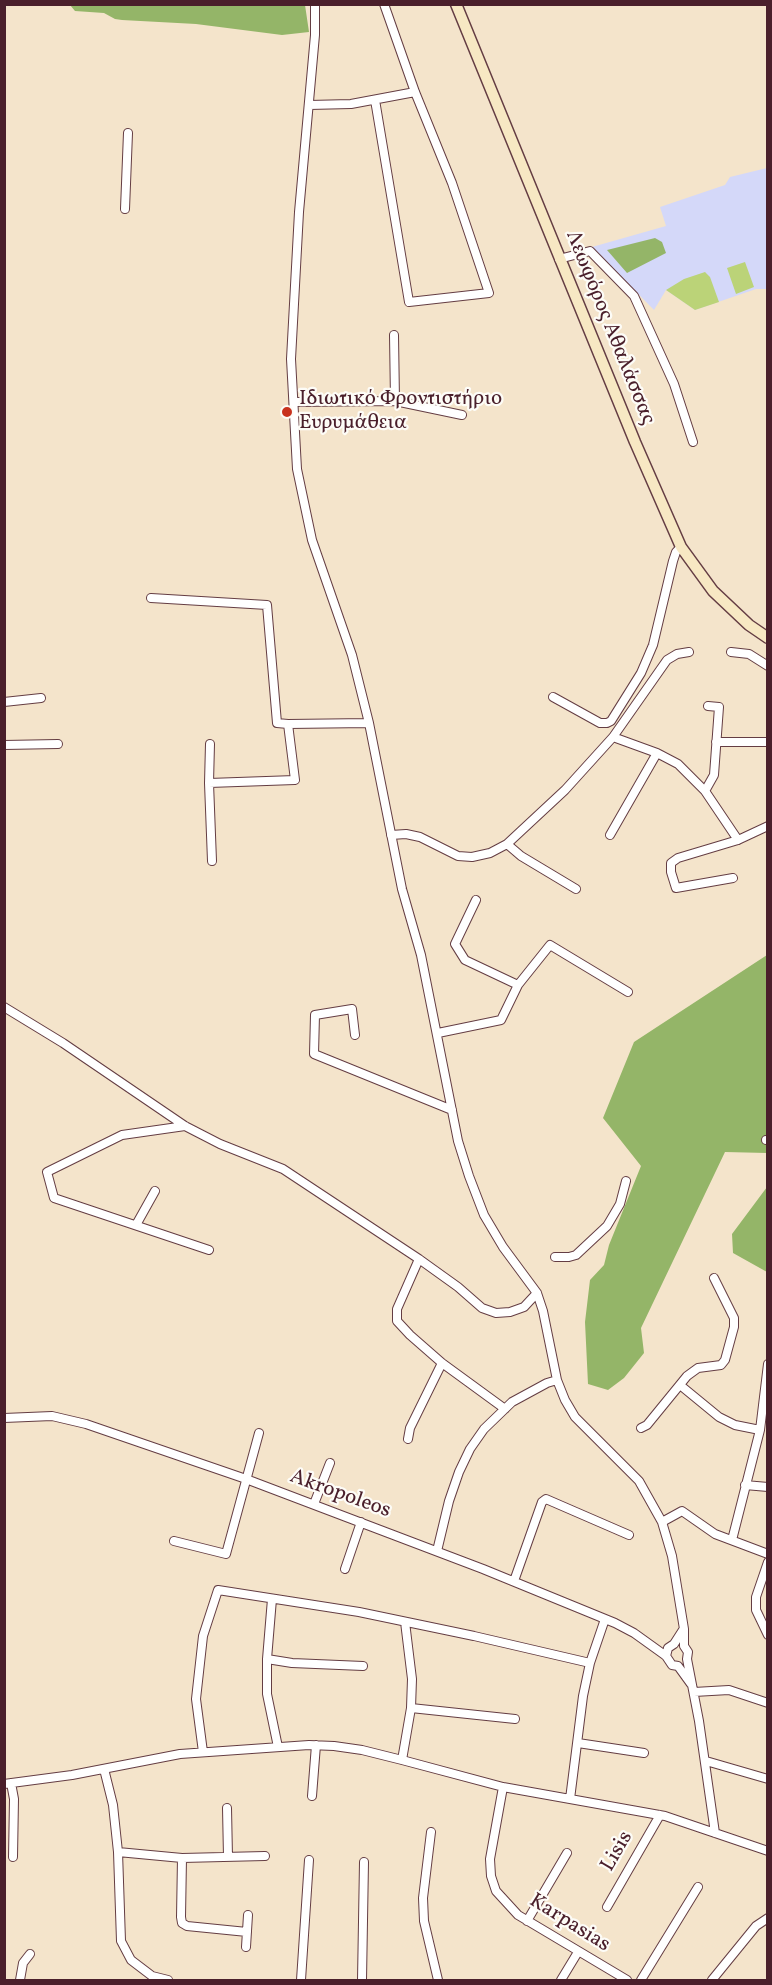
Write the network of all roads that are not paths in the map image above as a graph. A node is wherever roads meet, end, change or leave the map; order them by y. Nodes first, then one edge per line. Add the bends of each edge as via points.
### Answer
1 (315, 4) edge
2 (384, 4) edge
3 (456, 4) edge
4 (415, 92) junction
5 (375, 100) junction
6 (309, 105) junction
7 (128, 134) dead end
8 (125, 209) dead end
9 (560, 259) junction
10 (394, 335) dead end
11 (395, 401) junction
12 (294, 402) junction
13 (462, 415) dead end
14 (693, 442) dead end
15 (681, 547) junction
16 (151, 598) dead end
17 (768, 638) edge
18 (689, 652) dead end
19 (731, 652) dead end
20 (768, 666) edge
21 (553, 697) dead end
22 (42, 698) dead end
23 (4, 702) edge
24 (708, 706) dead end
25 (369, 723) junction
26 (288, 724) junction
27 (613, 737) junction
28 (717, 742) junction
29 (766, 742) dead end
30 (58, 744) dead end
31 (210, 744) dead end
32 (4, 745) edge
33 (657, 753) junction
34 (209, 783) junction
35 (705, 791) junction
36 (768, 826) edge
37 (391, 835) junction
38 (610, 835) dead end
39 (738, 840) junction
40 (507, 844) junction
41 (212, 861) dead end
42 (733, 878) dead end
43 (576, 889) dead end
44 (476, 900) dead end
45 (518, 985) junction
46 (628, 992) dead end
47 (4, 1007) edge
48 (438, 1033) junction
49 (355, 1035) dead end
50 (452, 1110) junction
51 (185, 1126) junction
52 (626, 1180) dead end
53 (155, 1191) dead end
54 (136, 1225) junction
55 (209, 1250) dead end
56 (555, 1257) dead end
57 (419, 1259) junction
58 (714, 1278) dead end
59 (537, 1293) junction
60 (442, 1363) junction
61 (768, 1364) edge
62 (557, 1380) junction
63 (680, 1385) junction
64 (505, 1409) junction
65 (4, 1418) edge
66 (641, 1428) dead end
67 (760, 1430) junction
68 (259, 1433) dead end
69 (408, 1439) dead end
70 (330, 1463) dead end
71 (246, 1479) junction
72 (745, 1485) junction
73 (768, 1487) edge
74 (314, 1504) junction
75 (360, 1521) junction
76 (662, 1522) junction
77 (629, 1535) dead end
78 (174, 1540) dead end
79 (732, 1540) junction
80 (436, 1551) junction
81 (768, 1554) edge
82 (768, 1562) edge
83 (345, 1569) dead end
84 (514, 1581) junction
85 (272, 1599) junction
86 (605, 1619) junction
87 (405, 1622) junction
88 (684, 1629) junction
89 (768, 1635) edge
90 (684, 1646) junction
91 (669, 1649) junction
92 (267, 1659) junction
93 (687, 1659) junction
94 (590, 1663) junction
95 (363, 1666) dead end
96 (678, 1666) junction
97 (694, 1689) junction
98 (768, 1703) edge
99 (411, 1708) junction
100 (515, 1719) dead end
101 (578, 1743) junction
102 (316, 1745) junction
103 (278, 1747) junction
104 (203, 1752) junction
105 (644, 1753) dead end
106 (402, 1760) junction
107 (706, 1761) junction
108 (104, 1769) junction
109 (768, 1779) edge
110 (8, 1784) edge
111 (503, 1787) junction
112 (312, 1796) dead end
113 (570, 1799) junction
114 (227, 1808) dead end
115 (660, 1815) junction
116 (431, 1832) dead end
117 (715, 1833) junction
118 (768, 1851) edge
119 (118, 1852) junction
120 (567, 1853) dead end
121 (265, 1856) dead end
122 (13, 1857) dead end
123 (228, 1857) junction
124 (182, 1858) junction
125 (309, 1860) dead end
126 (364, 1862) dead end
127 (698, 1887) dead end
128 (607, 1906) dead end
129 (248, 1915) dead end
130 (768, 1918) edge
131 (527, 1921) junction
132 (247, 1932) junction
133 (246, 1947) dead end
134 (578, 1952) junction
135 (30, 1954) dead end
136 (20, 1980) edge
137 (168, 1980) edge
138 (301, 1980) edge
139 (362, 1980) edge
140 (438, 1980) edge
141 (561, 1980) edge
142 (627, 1980) edge
143 (641, 1980) edge
144 (712, 1980) edge

1 - 6 street
2 - 4 street
3 - 9 main road, Λεωφόρος Αθαλάσσας
4 - 5 street
4 - 5 street via 452,183 489,293 408,302
5 - 6 street
6 - 12 street via 291,359
7 - 8 street
9 - 14 street via 590,251 634,296 674,384
9 - 15 main road, Λεωφόρος Αθαλάσσας
10 - 11 street
11 - 12 street
11 - 13 street
12 - 25 street via 297,469 312,540 352,655
15 - 17 main road, Λεωφόρος Αθαλάσσας via 713,591
15 - 21 street via 673,561 653,645 641,673 611,721 600,723
16 - 26 street via 267,605 277,723
18 - 27 street via 667,660
19 - 20 street via 749,654
22 - 23 street
24 - 28 street via 719,707
25 - 26 street
25 - 37 street
26 - 34 street via 295,780
27 - 33 street
27 - 40 street via 565,790
28 - 29 street
28 - 35 street via 714,775
30 - 32 street
31 - 34 street
33 - 35 street via 678,764
33 - 38 street
34 - 41 street
35 - 39 street
36 - 39 street
37 - 40 street via 420,837 458,856 490,854
37 - 48 street
39 - 42 street via 671,863 676,888
40 - 43 street
44 - 45 street via 455,944 465,960
45 - 46 street via 550,945
45 - 48 street via 501,1020
47 - 51 street
48 - 50 street
49 - 50 street via 352,1009 315,1015 314,1054
50 - 59 street via 468,1176 484,1215 502,1247
51 - 54 street via 122,1135 48,1172 54,1198
51 - 57 street via 283,1169
52 - 56 street via 620,1204 607,1226 576,1255
53 - 54 street
54 - 55 street
57 - 59 street via 482,1308 510,1312 524,1307
57 - 60 street via 397,1309 397,1321
58 - 63 street via 734,1318 725,1360 721,1365 698,1368
59 - 62 street
60 - 64 street
60 - 69 street
61 - 67 street
62 - 64 street
62 - 76 street via 575,1417 639,1481
63 - 66 street
63 - 67 street via 719,1417
64 - 80 street via 470,1449 449,1501
65 - 71 street, Akropoleos via 40,1416 73,1420
67 - 72 street
68 - 71 street
70 - 74 street
71 - 74 street, Akropoleos
71 - 78 street via 226,1554
72 - 73 street
72 - 79 street
74 - 75 street, Akropoleos
75 - 80 street, Akropoleos
75 - 83 street
76 - 79 street via 682,1511 715,1534
76 - 88 street
77 - 84 street via 546,1499
79 - 81 street
80 - 84 street, Akropoleos
82 - 89 street via 756,1597 756,1610
84 - 86 street, Akropoleos
85 - 87 street
85 - 92 street
85 - 104 street via 218,1590 203,1636 196,1699
86 - 91 street, Akropoleos via 652,1645
86 - 94 street
87 - 94 street
87 - 99 street via 412,1679
88 - 90 street
88 - 91 street
90 - 91 street
90 - 93 street
91 - 96 street via 669,1662
92 - 95 street
92 - 103 street via 267,1694
93 - 96 street
93 - 97 street
94 - 101 street
96 - 97 street
97 - 98 street via 729,1690
97 - 107 street
99 - 100 street
99 - 106 street
101 - 105 street
101 - 113 street
102 - 103 street
102 - 106 street
102 - 112 street
103 - 104 street
104 - 108 street
106 - 111 street
107 - 109 street
107 - 117 street
108 - 110 street
108 - 119 street
110 - 122 street via 14,1799
111 - 113 street
111 - 131 street, Karpasias via 490,1859 491,1876 496,1892
113 - 115 street
114 - 123 street
115 - 117 street
115 - 128 street, Lisis
116 - 140 street via 424,1921
117 - 118 street
119 - 124 street
119 - 137 street via 121,1941 131,1960 152,1976
120 - 131 street
121 - 123 street
123 - 124 street
124 - 132 street via 183,1923
125 - 138 street
126 - 139 street
127 - 143 street
129 - 132 street
130 - 144 street via 756,1926
131 - 134 street, Karpasias
132 - 133 street
134 - 141 street
134 - 142 street, Karpasias
135 - 136 street via 23,1963

